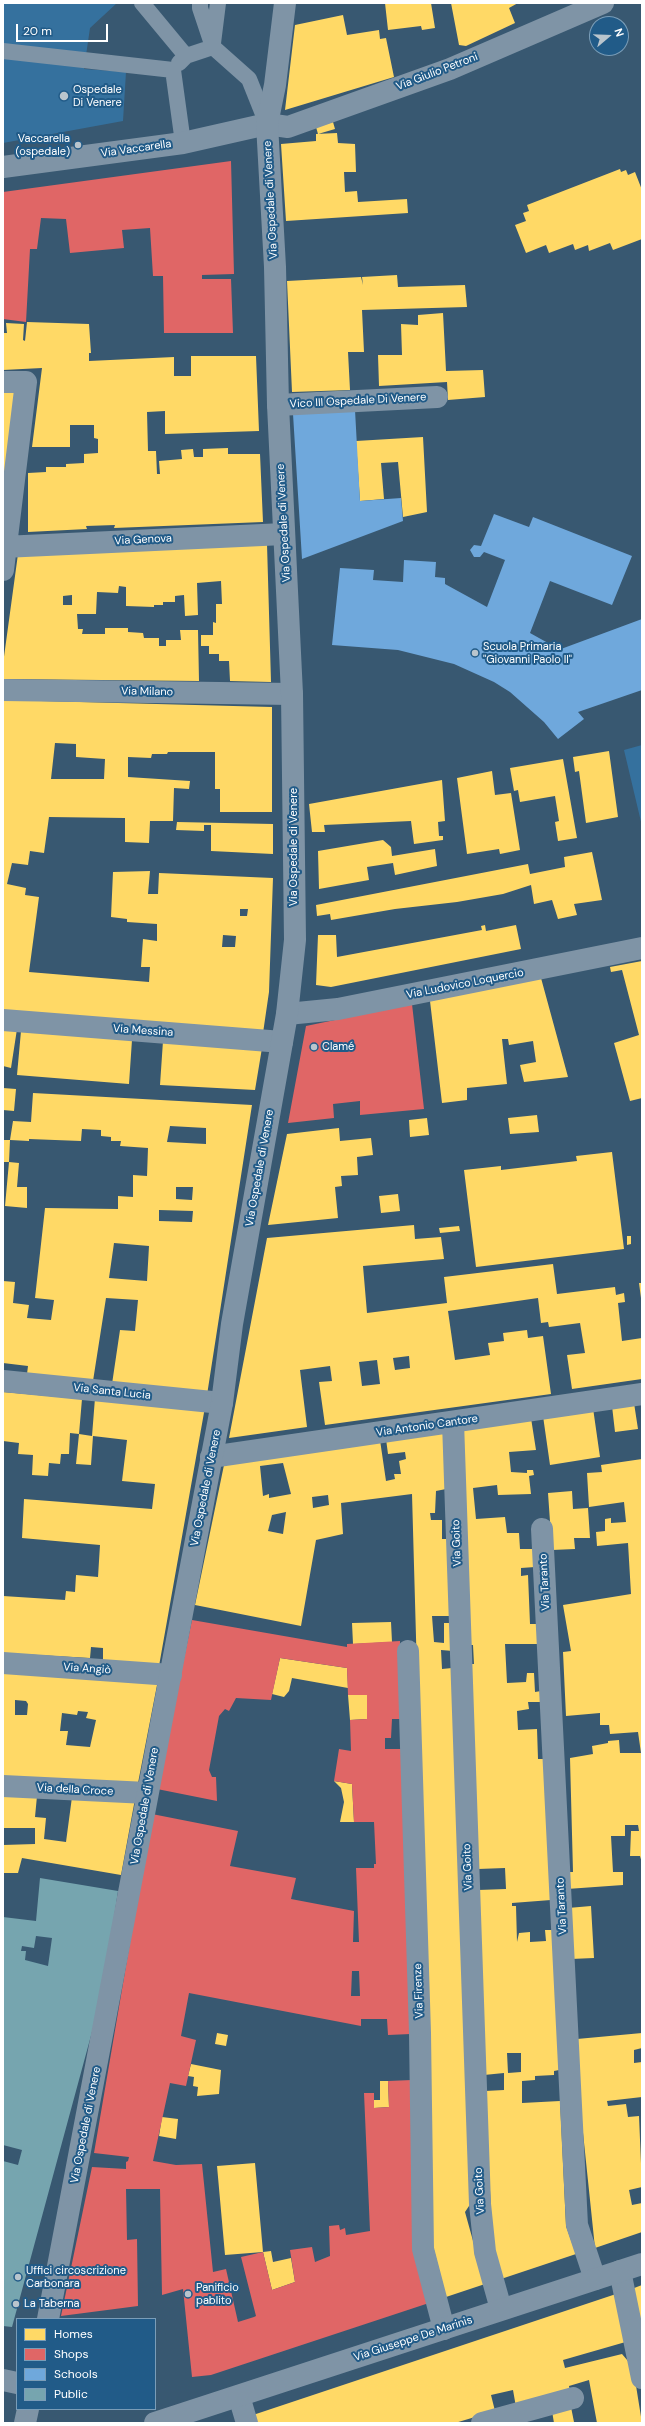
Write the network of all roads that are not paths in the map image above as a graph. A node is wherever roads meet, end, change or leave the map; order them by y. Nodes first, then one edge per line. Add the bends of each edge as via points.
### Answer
1 (142, 3) edge
2 (200, 3) edge
3 (218, 3) edge
4 (285, 3) edge
5 (604, 3) edge
6 (213, 47) junction
7 (3, 51) edge
8 (186, 56) junction
9 (173, 70) junction
10 (267, 124) junction
11 (183, 143) junction
12 (3, 167) edge
13 (3, 382) edge
14 (437, 397) dead end
15 (278, 405) junction
16 (284, 534) junction
17 (5, 546) edge
18 (3, 570) edge
19 (3, 690) edge
20 (292, 694) junction
21 (642, 948) edge
22 (287, 1014) junction
23 (3, 1020) edge
24 (282, 1042) junction
25 (3, 1381) edge
26 (642, 1394) edge
27 (222, 1403) junction
28 (453, 1422) junction
29 (212, 1457) junction
30 (542, 1529) dead end
31 (408, 1650) dead end
32 (3, 1663) edge
33 (170, 1675) junction
34 (3, 1786) edge
35 (147, 1793) junction
36 (642, 2264) edge
37 (620, 2272) junction
38 (595, 2279) junction
39 (501, 2310) junction
40 (48, 2318) edge
41 (444, 2329) junction
42 (642, 2378) edge
43 (3, 2380) edge
44 (16, 2383) edge
45 (239, 2396) junction
46 (573, 2398) dead end
47 (156, 2408) edge
48 (28, 2410) edge
49 (184, 2413) junction
50 (25, 2423) edge
51 (155, 2423) edge
52 (247, 2423) edge
53 (482, 2423) edge

1 - 8 lane
2 - 6 lane
3 - 6 lane
4 - 10 street, Via Ospedale di Venere via 275,85
5 - 10 street, Via Giulio Petroni via 450,69 317,117 288,127
6 - 8 lane
6 - 10 lane via 249,79
7 - 9 lane
8 - 9 lane
9 - 11 lane
10 - 11 street, Via Vaccarella
10 - 15 street, Via Ospedale di Venere via 275,267
11 - 12 street, Via Vaccarella
13 - 17 street via 26,382
14 - 15 street, Vico III Ospedale Di Venere
15 - 16 street, Via Ospedale di Venere
16 - 17 street, Via Genova
16 - 20 street, Via Ospedale di Venere
17 - 18 street
19 - 20 street, Via Milano
20 - 22 street, Via Ospedale di Venere via 295,940
21 - 22 street, Via Ludovico Loquercio via 338,1009
22 - 24 street, Via Ospedale di Venere
23 - 24 street, Via Messina
24 - 27 street, Via Ospedale di Venere via 232,1324
25 - 27 street, Via Santa Lucia
26 - 28 street, Via Antonio Cantore
27 - 29 street, Via Ospedale di Venere
28 - 29 street, Via Antonio Cantore
28 - 39 street, Via Goito via 480,2204 485,2252
29 - 33 street, Via Ospedale di Venere
30 - 38 street, Via Taranto via 577,2225
31 - 41 street, Via Firenze via 420,2025 423,2248
32 - 33 street, Via Angiò
33 - 35 street, Via Ospedale di Venere
34 - 35 street, Via della Croce
35 - 40 street, Via Ospedale di Venere
36 - 37 street, Via Giuseppe De Marinis
37 - 38 street, Via Giuseppe De Marinis
37 - 42 street
38 - 39 street, Via Giuseppe De Marinis
39 - 41 street, Via Giuseppe De Marinis
41 - 45 street, Via Giuseppe De Marinis
43 - 44 street
45 - 49 street, Via Giuseppe De Marinis
45 - 52 street
46 - 53 street
47 - 49 street
48 - 50 street
49 - 51 street, Via Giuseppe De Marinis

